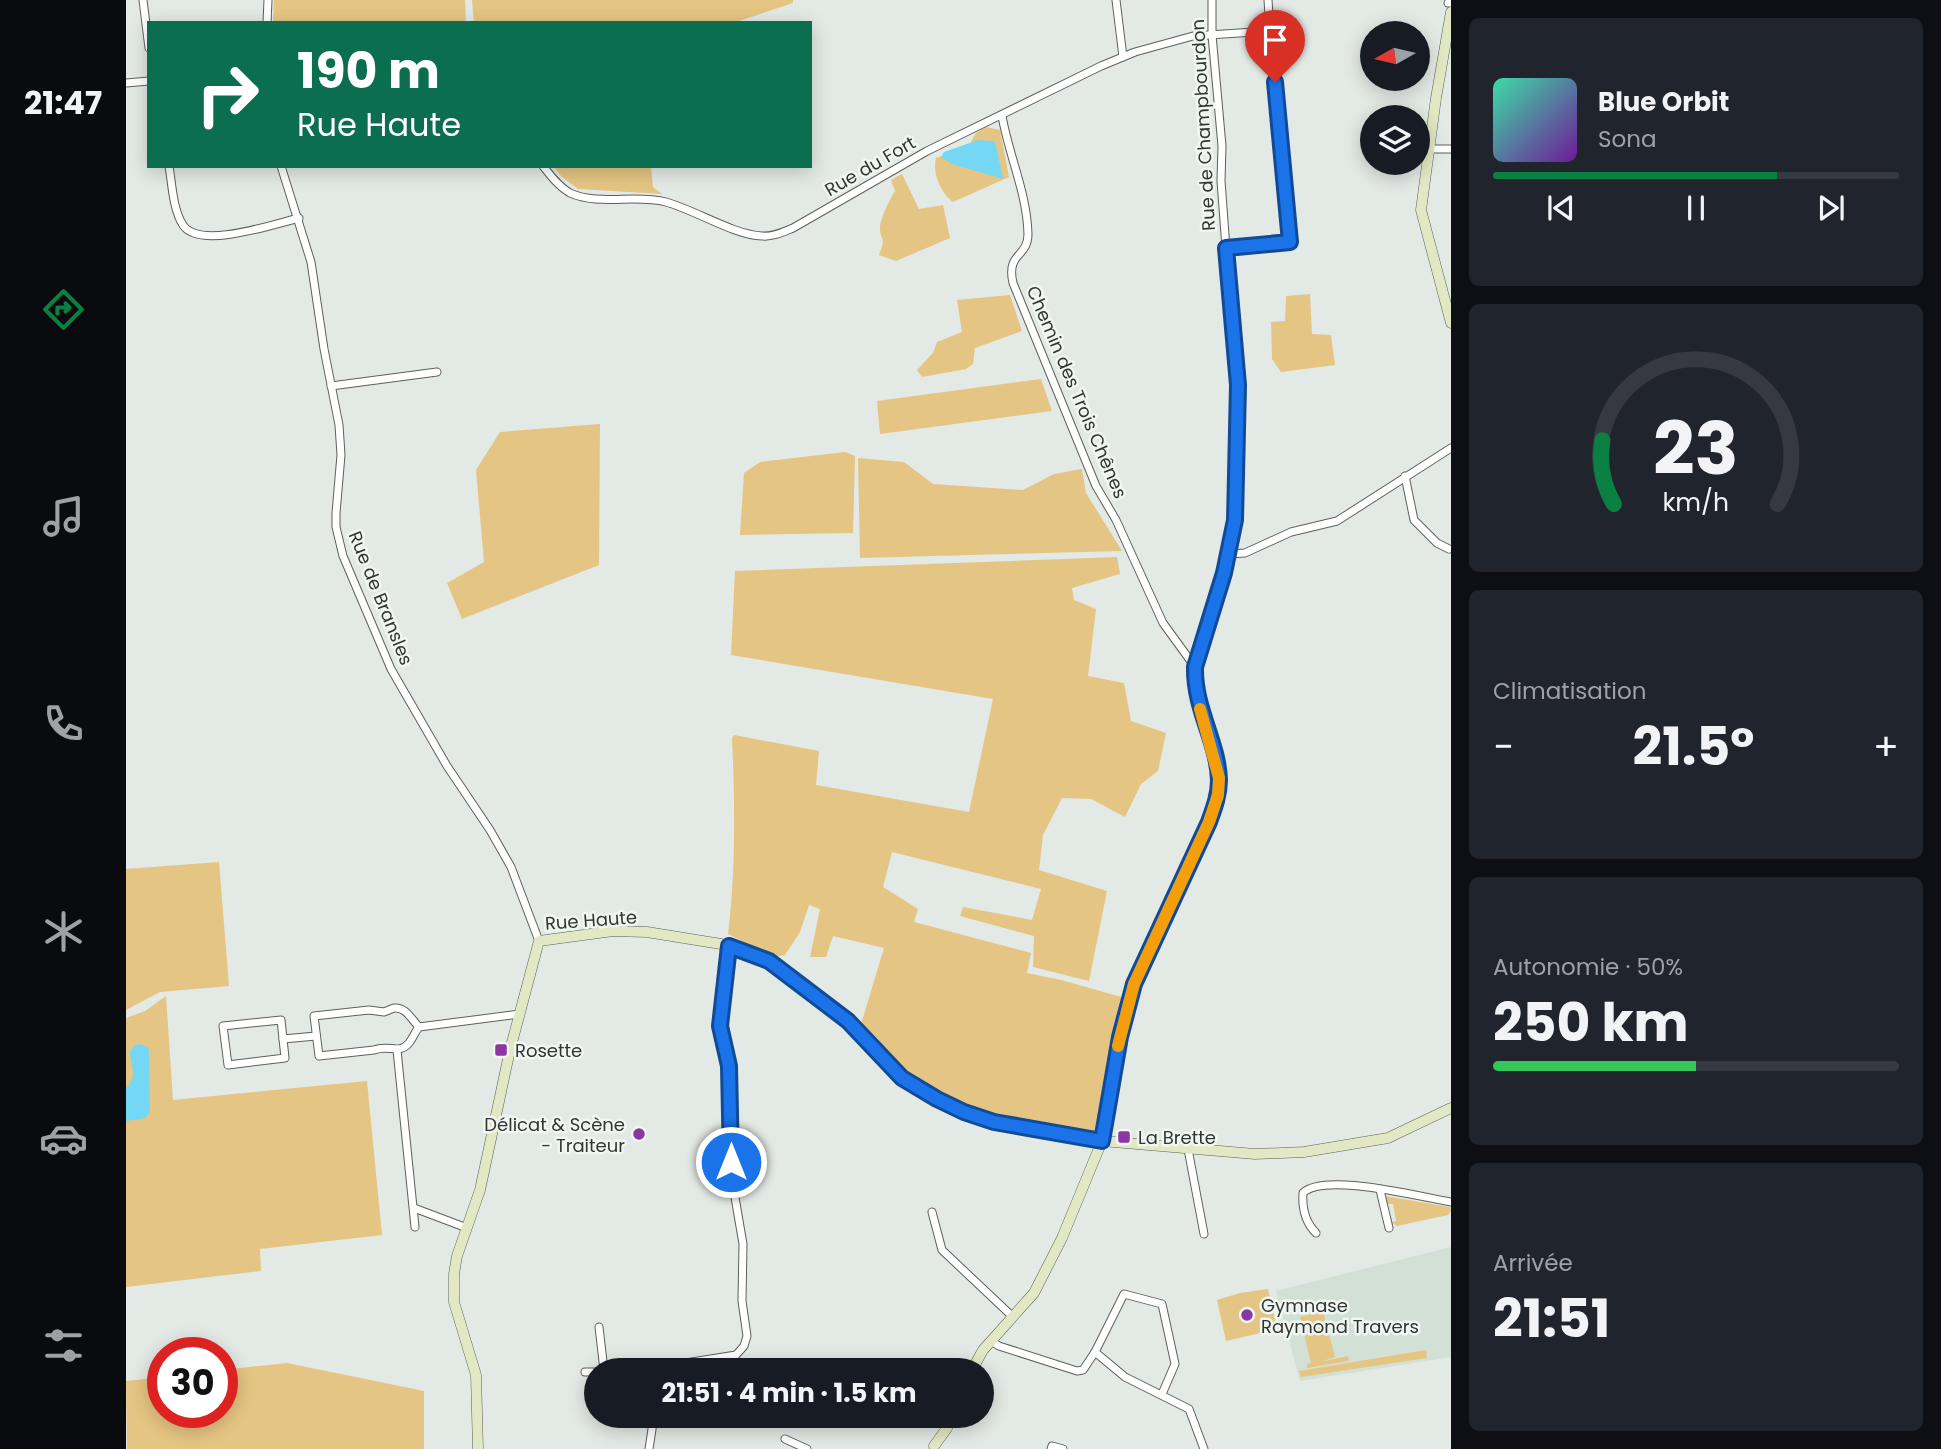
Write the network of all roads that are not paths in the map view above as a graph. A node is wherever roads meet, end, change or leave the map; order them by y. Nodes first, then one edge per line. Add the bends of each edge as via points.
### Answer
1 (143, 0) edge
2 (268, 0) edge
3 (1116, 0) edge
4 (1212, 0) edge
5 (1268, 0) edge
6 (1450, 6) edge
7 (267, 21) edge
8 (1270, 31) junction
9 (147, 32) edge
10 (1212, 35) junction
11 (1124, 57) junction
12 (147, 81) edge
13 (126, 83) edge
14 (1002, 116) junction
15 (1430, 125) edge
16 (1430, 149) edge
17 (1451, 149) edge
18 (169, 168) edge
19 (282, 168) edge
20 (545, 168) edge
21 (1424, 175) edge
22 (299, 218) junction
23 (1226, 248) junction
24 (1451, 323) edge
25 (437, 372) dead end
26 (331, 386) junction
27 (1451, 448) edge
28 (1405, 476) junction
29 (1449, 549) edge
30 (1229, 554) junction
31 (1195, 667) junction
32 (533, 928) joint
33 (538, 941) junction
34 (729, 946) junction
35 (520, 1014) junction
36 (419, 1027) junction
37 (316, 1035) junction
38 (283, 1039) junction
39 (397, 1050) junction
40 (1451, 1108) edge
41 (1102, 1141) junction
42 (1188, 1149) junction
43 (1381, 1190) junction
44 (1451, 1202) edge
45 (414, 1208) junction
46 (932, 1212) dead end
47 (415, 1227) dead end
48 (467, 1228) junction
49 (1389, 1228) dead end
50 (1316, 1233) dead end
51 (1204, 1234) dead end
52 (1013, 1317) junction
53 (599, 1327) dead end
54 (991, 1341) junction
55 (1095, 1352) junction
56 (603, 1358) edge
57 (717, 1358) edge
58 (978, 1358) edge
59 (1162, 1394) junction
60 (652, 1428) edge
61 (944, 1428) edge
62 (785, 1438) dead end
63 (932, 1448) edge
64 (478, 1449) edge
65 (649, 1449) edge
66 (807, 1449) edge
67 (1051, 1449) edge
68 (1063, 1449) edge
69 (1204, 1449) edge

1 - 9 street
2 - 7 street
3 - 11 street
4 - 10 street, Rue de Champbourdon
5 - 8 street
6 - 15 street
8 - 10 street, Rue du Fort
8 - 23 street via 1290,242
10 - 11 street, Rue du Fort via 1193,36
10 - 23 street, Rue de Champbourdon
11 - 14 street, Rue du Fort
12 - 13 street
14 - 20 street, Rue du Fort via 927,151 773,236 739,230 665,202 582,197 568,192
14 - 31 street, Chemin des Trois Chênes via 1028,232 1026,247 1012,262 1013,283 1096,486 1163,623
16 - 17 street
18 - 22 street via 180,221 190,233 210,237
19 - 22 street, Rue de Bransles
21 - 24 street via 1422,219
22 - 26 street, Rue de Bransles via 311,262
23 - 30 street, Rue de Champbourdon via 1238,385 1235,520
25 - 26 street
26 - 32 street, Rue de Bransles via 339,425 336,527 343,556 391,669 506,858
27 - 28 street
28 - 29 street via 1414,520
28 - 30 street via 1337,521 1291,532 1245,553
30 - 31 street, Rue de Champbourdon
31 - 41 street, Rue de Champbourdon via 1197,699 1217,765 1218,795 1134,984
32 - 33 street, Rue Haute
33 - 34 street, Rue Haute via 613,931 689,937
33 - 35 street
34 - 41 street, Rue Haute via 769,961 848,1021 902,1078 937,1099 994,1122
34 - 57 street via 720,1026 729,1066 731,1174 743,1244 747,1336 736,1355
35 - 36 street
35 - 48 street
36 - 37 street via 399,1007 314,1016
36 - 39 street via 409,1043
37 - 38 street
37 - 39 street via 319,1056 383,1046
38 - 38 street via 281,1020 223,1026 228,1065 285,1058
39 - 45 street
40 - 42 street, Rue Haute via 1388,1138 1304,1152
41 - 42 street, Rue Haute
41 - 52 street via 1062,1238 1034,1293
42 - 51 street
43 - 44 street
43 - 49 street
43 - 50 street via 1325,1183 1308,1188 1302,1202 1308,1225
45 - 47 street
45 - 48 street
46 - 52 street via 942,1250
48 - 64 street via 453,1288 476,1376
52 - 54 street
53 - 56 street
54 - 55 street via 1077,1371 1083,1370
54 - 58 street
55 - 59 street via 1125,1377
55 - 59 street via 1124,1294 1162,1304 1175,1364
59 - 69 street via 1189,1409
60 - 65 street
61 - 63 street
62 - 66 street
67 - 68 street

